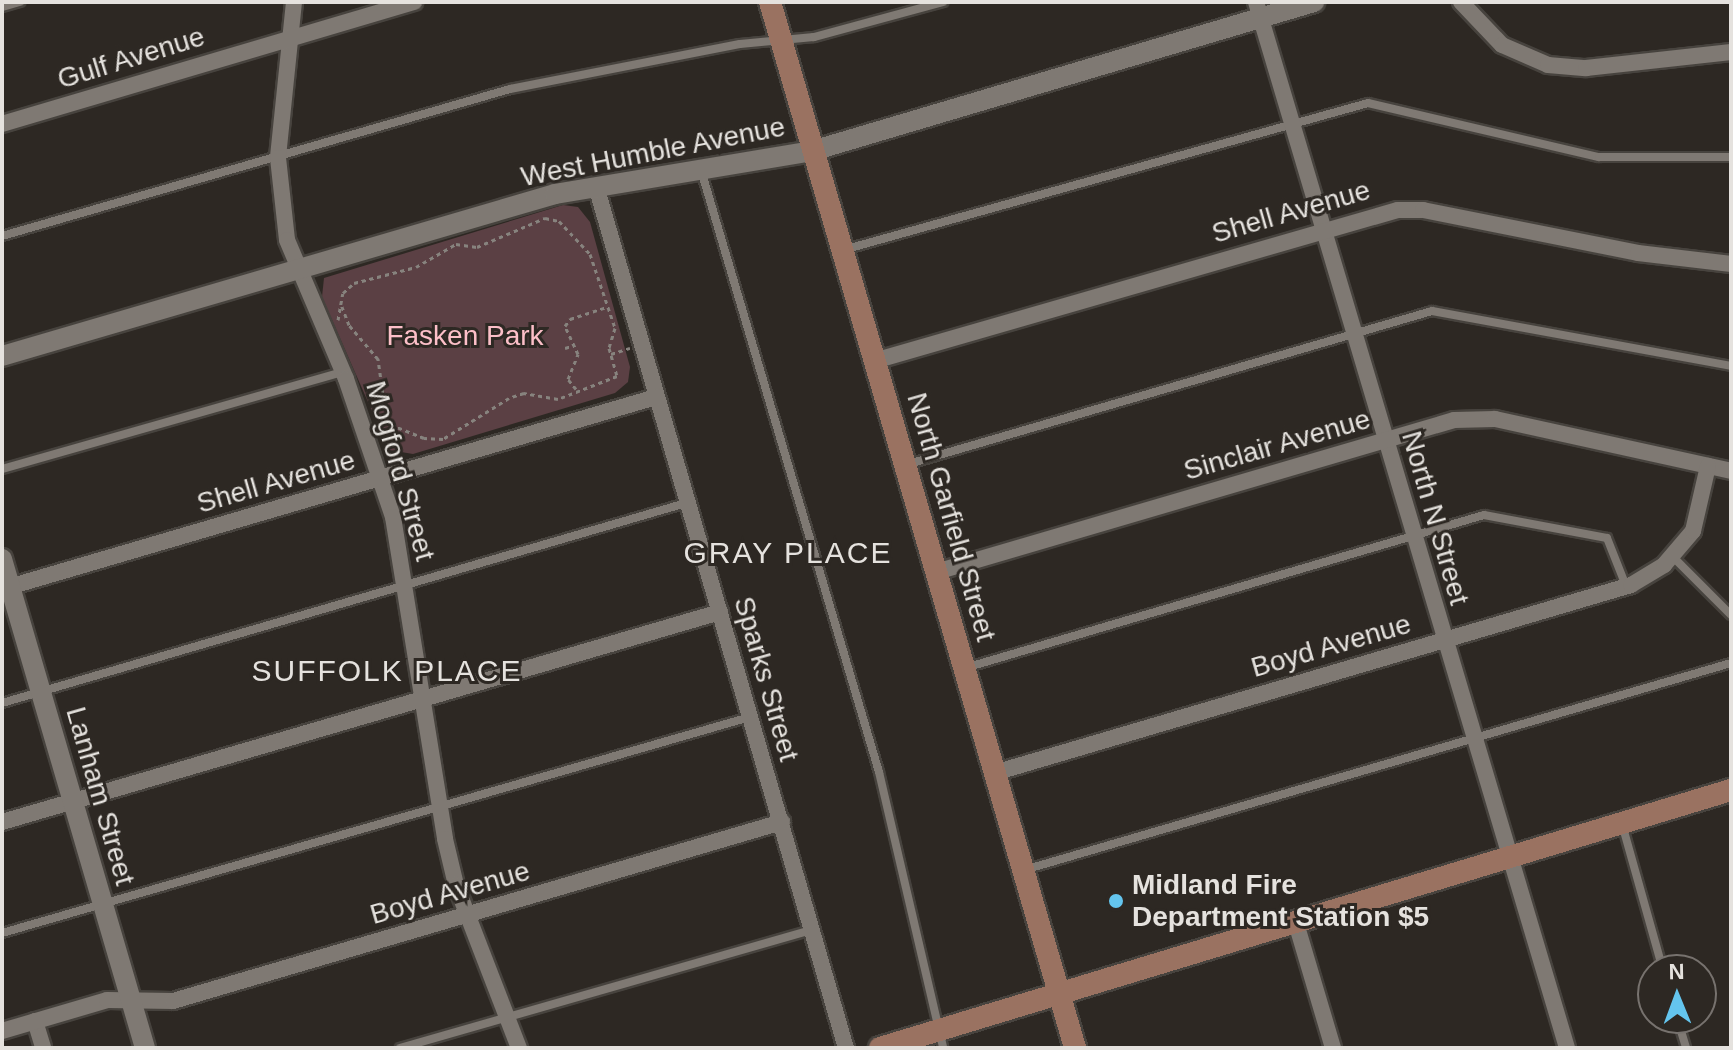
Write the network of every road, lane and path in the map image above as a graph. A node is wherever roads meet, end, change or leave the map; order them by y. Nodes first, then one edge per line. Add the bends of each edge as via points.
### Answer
1 (20, 2) edge
2 (294, 2) edge
3 (414, 2) edge
4 (770, 2) edge
5 (943, 2) edge
6 (1314, 2) edge
7 (1461, 2) edge
8 (2, 7) edge
9 (1259, 11) edge
10 (293, 36) junction
11 (781, 40) junction
12 (1731, 52) edge
13 (2, 124) edge
14 (1292, 124) junction
15 (812, 151) junction
16 (1731, 157) edge
17 (278, 158) junction
18 (701, 169) junction
19 (596, 186) junction
20 (1323, 229) junction
21 (2, 236) edge
22 (842, 251) junction
23 (1731, 264) edge
24 (297, 270) junction
25 (607, 307) junction
26 (1354, 335) junction
27 (575, 345) junction
28 (641, 345) junction
29 (565, 348) dead end
30 (610, 355) junction
31 (2, 356) edge
32 (874, 361) junction
33 (1731, 366) edge
34 (343, 372) junction
35 (576, 390) junction
36 (656, 397) junction
37 (1385, 440) junction
38 (905, 465) junction
39 (1708, 466) junction
40 (2, 469) edge
41 (1731, 471) edge
42 (381, 478) junction
43 (686, 503) junction
44 (1413, 537) junction
45 (1672, 556) junction
46 (2, 559) edge
47 (936, 572) junction
48 (406, 584) junction
49 (1627, 586) junction
50 (6, 588) edge
51 (720, 612) junction
52 (1731, 615) edge
53 (1443, 640) junction
54 (1731, 663) edge
55 (964, 669) junction
56 (40, 691) junction
57 (426, 698) junction
58 (2, 703) edge
59 (750, 717) junction
60 (1472, 738) junction
61 (994, 773) junction
62 (1730, 793) edge
63 (72, 802) junction
64 (438, 807) junction
65 (2, 822) edge
66 (782, 822) junction
67 (1622, 823) junction
68 (1507, 857) junction
69 (1023, 871) junction
70 (103, 905) junction
71 (470, 914) junction
72 (1296, 923) junction
73 (811, 930) junction
74 (2, 933) edge
75 (1659, 954) edge
76 (1060, 996) junction
77 (130, 999) junction
78 (506, 1018) junction
79 (35, 1021) junction
80 (2, 1031) edge
81 (940, 1040) edge
82 (43, 1048) edge
83 (145, 1048) edge
84 (400, 1048) edge
85 (519, 1048) edge
86 (846, 1048) edge
87 (880, 1048) edge
88 (1075, 1048) edge
89 (1333, 1048) edge
90 (1567, 1048) edge

1 - 8 lane
2 - 10 street, Mogford Street
3 - 10 street, Gulf Avenue
4 - 11 main road, North Garfield Street
5 - 11 lane via 814,37
6 - 9 street, West Humble Avenue
7 - 12 street via 1502,45 1548,65 1586,68
9 - 14 street, North N Street
9 - 15 street, West Humble Avenue
10 - 13 street, Gulf Avenue
10 - 17 street, Mogford Street
11 - 15 main road, North Garfield Street
11 - 17 lane via 586,71 429,111
14 - 16 lane via 1368,103 1599,157
14 - 20 street, North N Street
14 - 22 lane
15 - 18 street, West Humble Avenue
15 - 22 main road, North Garfield Street
17 - 21 lane
17 - 24 street, Mogford Street via 282,215
18 - 19 street, West Humble Avenue
18 - 81 lane via 879,772
19 - 24 street, West Humble Avenue
19 - 28 street, Sparks Street
20 - 23 street, Shell Avenue via 1398,210 1423,210 1638,253
20 - 26 street, North N Street
20 - 32 street, Shell Avenue
22 - 32 main road, North Garfield Street
24 - 31 street, West Humble Avenue
24 - 34 street, Mogford Street
25 - 27 path via 570,319 566,330
25 - 30 path via 616,333
25 - 35 path via 590,254 559,221 545,218 477,247 456,244 416,267 354,283 343,293 349,325 382,370 386,416 409,434 443,439 509,398 524,393 558,399
26 - 33 lane via 1432,311
26 - 37 street, North N Street
26 - 38 lane
27 - 29 path
27 - 35 path via 578,354 568,379
28 - 30 path
28 - 36 street, Sparks Street
30 - 35 path via 615,379
32 - 38 main road, North Garfield Street
34 - 40 lane
34 - 42 street, Mogford Street
36 - 42 street, Shell Avenue
36 - 43 street, Sparks Street
37 - 39 street, Sinclair Avenue via 1454,420 1495,419
37 - 44 street, North N Street
37 - 47 street, Sinclair Avenue
38 - 47 main road, North Garfield Street
39 - 41 street, Sinclair Avenue
39 - 45 street, Boyd Avenue via 1693,531
42 - 48 street, Mogford Street
42 - 50 street, Shell Avenue
43 - 48 lane
43 - 51 street, Sparks Street
44 - 49 lane via 1499,515 1598,535 1611,543
44 - 53 street, North N Street
44 - 55 lane
45 - 49 street, Boyd Avenue
45 - 52 lane
46 - 50 street, Lanham Street
47 - 55 main road, North Garfield Street
48 - 56 lane
48 - 57 street, Mogford Street
49 - 53 street, Boyd Avenue
50 - 56 street, Lanham Street
51 - 57 street
51 - 59 street, Sparks Street
53 - 60 street, North N Street
53 - 61 street, Boyd Avenue
54 - 60 lane
55 - 61 main road, North Garfield Street
56 - 58 lane
56 - 63 street, Lanham Street
57 - 63 street
57 - 64 street, Mogford Street
59 - 64 lane
59 - 66 street, Sparks Street
60 - 68 street, North N Street
60 - 69 lane
61 - 69 main road, North Garfield Street
62 - 67 main road
63 - 65 street
63 - 70 street, Lanham Street
64 - 70 lane
64 - 71 street, Mogford Street via 456,885
66 - 71 street, Boyd Avenue
66 - 73 street, Sparks Street
67 - 68 main road
67 - 75 lane
68 - 72 main road
68 - 90 street, North N Street
69 - 76 main road, North Garfield Street
70 - 74 lane
70 - 77 street, Lanham Street
71 - 77 street, Boyd Avenue via 173,1001
71 - 78 street, Mogford Street
72 - 76 main road
72 - 89 street
73 - 78 lane
73 - 86 street, Sparks Street
76 - 81 main road
76 - 88 main road, North Garfield Street
77 - 79 street, Boyd Avenue via 107,1000
77 - 83 street, Lanham Street
78 - 84 lane
78 - 85 street, Mogford Street
79 - 80 street, Boyd Avenue
79 - 82 street
81 - 87 main road

